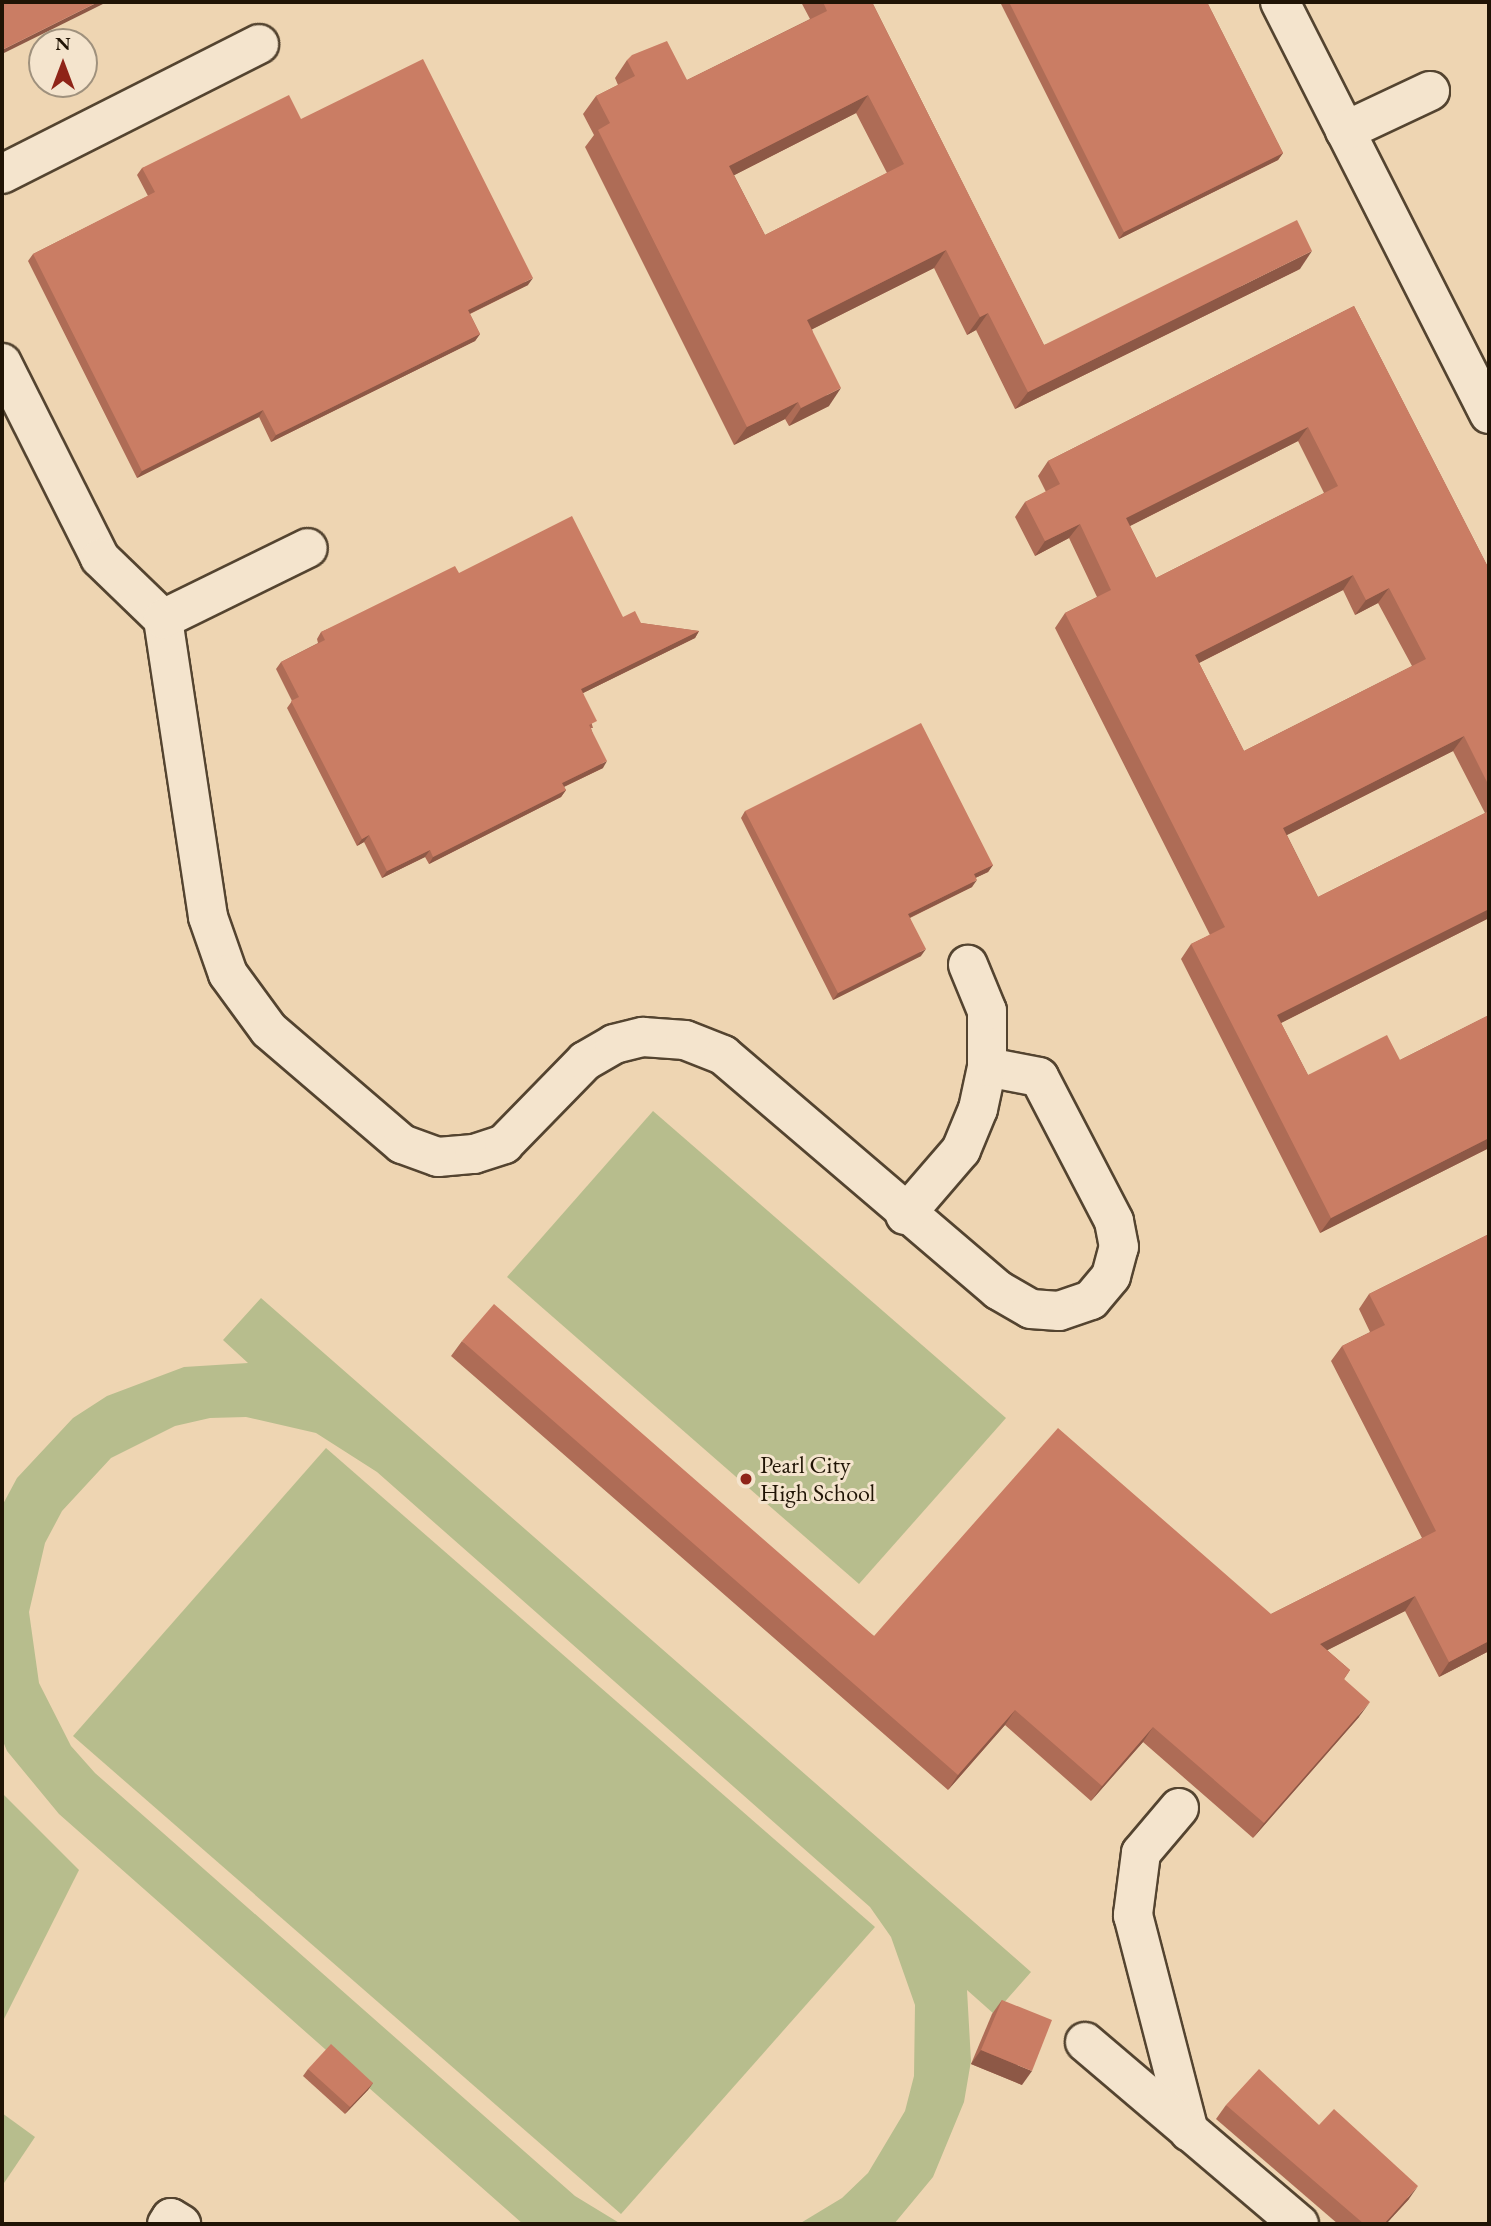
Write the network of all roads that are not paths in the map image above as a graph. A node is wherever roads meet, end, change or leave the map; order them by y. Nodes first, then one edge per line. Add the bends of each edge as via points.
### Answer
1 (1280, 2) edge
2 (259, 44) dead end
3 (1430, 90) dead end
4 (1345, 131) junction
5 (2, 174) edge
6 (2, 363) edge
7 (1489, 414) edge
8 (308, 548) dead end
9 (163, 619) junction
10 (968, 965) dead end
11 (986, 1067) junction
12 (905, 1215) junction
13 (1179, 1808) dead end
14 (1084, 2042) dead end
15 (1189, 2132) junction
16 (167, 2224) edge
17 (181, 2224) edge
18 (1299, 2224) edge

1 - 4 lane
2 - 5 lane
3 - 4 lane
4 - 7 lane
6 - 9 lane via 100,558
8 - 9 lane
9 - 12 lane via 208,917 228,974 269,1030 402,1143 438,1157 474,1154 504,1144 585,1061 614,1044 643,1037 685,1040 723,1055
10 - 11 lane via 987,1011
11 - 12 lane via 978,1109 961,1150
11 - 12 lane via 1039,1077 1114,1221 1119,1247 1111,1276 1091,1300 1059,1311 1031,1309 998,1290
13 - 15 lane via 1140,1853 1133,1915
14 - 15 lane
15 - 18 lane
16 - 17 lane via 171,2218

